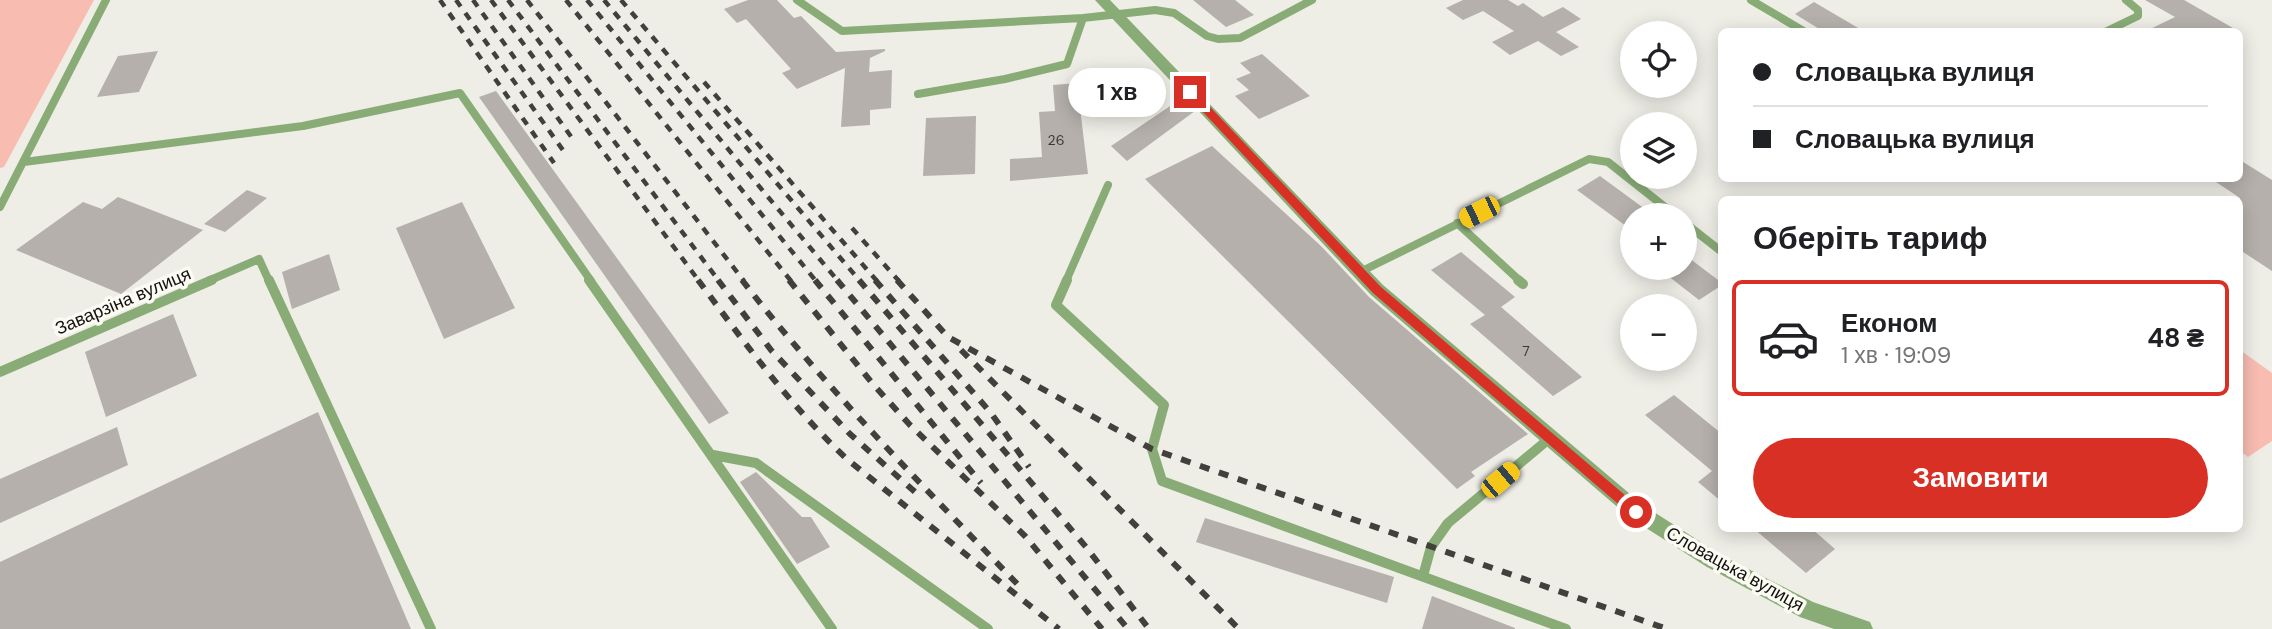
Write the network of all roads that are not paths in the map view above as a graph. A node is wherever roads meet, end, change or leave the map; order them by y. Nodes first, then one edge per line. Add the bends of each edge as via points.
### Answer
1 (106, 0) edge
2 (797, 0) edge
3 (1312, 0) edge
4 (1751, 0) edge
5 (2126, 0) edge
6 (1109, 6) edge
7 (1083, 18) junction
8 (1798, 28) edge
9 (2113, 28) edge
10 (918, 94) dead end
11 (24, 162) junction
12 (1108, 185) dead end
13 (1660, 203) edge
14 (0, 207) edge
15 (1457, 223) junction
16 (1697, 232) edge
17 (1718, 249) edge
18 (1360, 272) junction
19 (1523, 284) dead end
20 (0, 372) edge
21 (1550, 438) junction
22 (713, 455) junction
23 (1423, 576) junction
24 (431, 629) edge
25 (832, 629) edge
26 (988, 629) edge
27 (1566, 629) edge
28 (1862, 629) edge

1 - 11 lane
2 - 7 lane via 842,31
3 - 6 lane via 1229,40 1207,36 1165,10
4 - 8 lane
5 - 9 lane via 2138,10 2138,16
6 - 7 lane
6 - 18 street, Словацька вулиця
7 - 10 lane via 1067,64
11 - 14 lane
11 - 22 lane via 303,126 460,93
12 - 23 lane via 1056,305 1164,405 1152,449 1162,481
13 - 15 lane via 1608,162 1589,159
15 - 18 lane
15 - 19 lane
16 - 17 lane
18 - 21 street, Словацька вулиця
20 - 24 lane, Заварзіна вулиця via 259,259
21 - 23 lane via 1448,523 1431,547
21 - 28 street, Словацька вулиця via 1636,512 1714,561 1807,610
22 - 25 lane
22 - 26 lane via 756,463
23 - 27 lane

